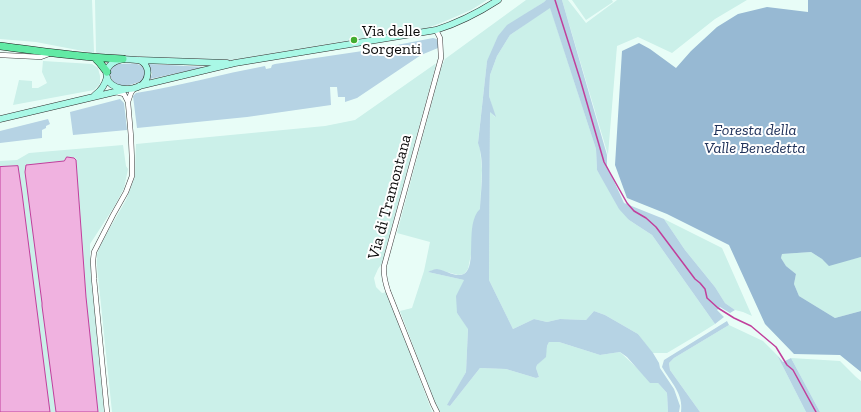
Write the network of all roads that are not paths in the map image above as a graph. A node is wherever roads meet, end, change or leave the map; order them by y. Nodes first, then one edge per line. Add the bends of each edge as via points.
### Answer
1 (498, 0) edge
2 (436, 30) junction
3 (0, 46) edge
4 (50, 53) junction
5 (0, 55) edge
6 (95, 58) junction
7 (122, 59) junction
8 (136, 60) junction
9 (235, 63) junction
10 (107, 74) junction
11 (137, 87) junction
12 (127, 89) junction
13 (116, 92) junction
14 (94, 96) junction
15 (128, 102) junction
16 (0, 119) edge
17 (107, 412) edge
18 (437, 412) edge

1 - 2 main road via 472,16
2 - 9 main road
2 - 18 street, Via di Tramontana via 440,38 441,58 383,272
3 - 4 highway
4 - 5 street via 41,57
4 - 6 highway
6 - 7 highway
6 - 10 highway
7 - 8 main road
7 - 10 main road via 113,62
8 - 9 main road
8 - 11 main road via 141,61 148,71 147,78
9 - 11 main road
10 - 12 main road via 108,80 114,86
10 - 14 main road via 105,85
11 - 12 main road
11 - 15 street via 131,93
12 - 13 main road
13 - 14 main road
13 - 15 street via 124,94
14 - 16 main road
15 - 17 street via 132,137 132,176 94,252 94,279

